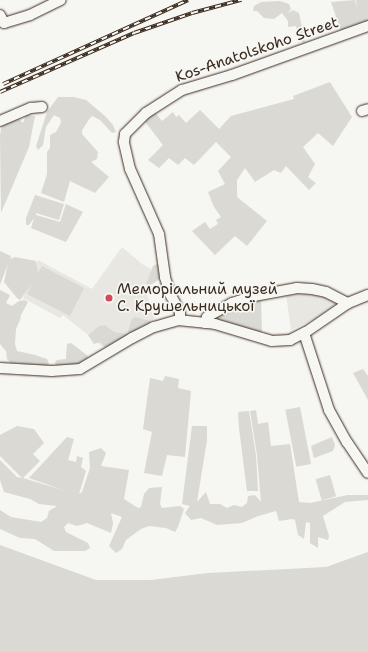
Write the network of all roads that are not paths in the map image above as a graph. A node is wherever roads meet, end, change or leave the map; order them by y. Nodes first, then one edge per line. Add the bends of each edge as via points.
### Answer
1 (61, 0) edge
2 (1, 22) edge
3 (368, 26) edge
4 (42, 107) dead end
5 (0, 121) edge
6 (368, 295) edge
7 (348, 303) junction
8 (180, 320) junction
9 (205, 323) junction
10 (304, 332) junction
11 (0, 368) edge
12 (368, 473) edge

1 - 2 street via 30,15
3 - 8 street, Kos-Anatolskoho Street via 232,75 182,90 146,113 125,134 124,142 130,169 159,234 165,277 180,312
4 - 5 street via 31,108
6 - 7 street
7 - 9 street via 326,292 297,288 232,303 208,317
7 - 10 street
8 - 9 street
8 - 11 street via 132,338 80,369 52,371
9 - 10 street via 272,340 290,340
10 - 12 street via 329,410

